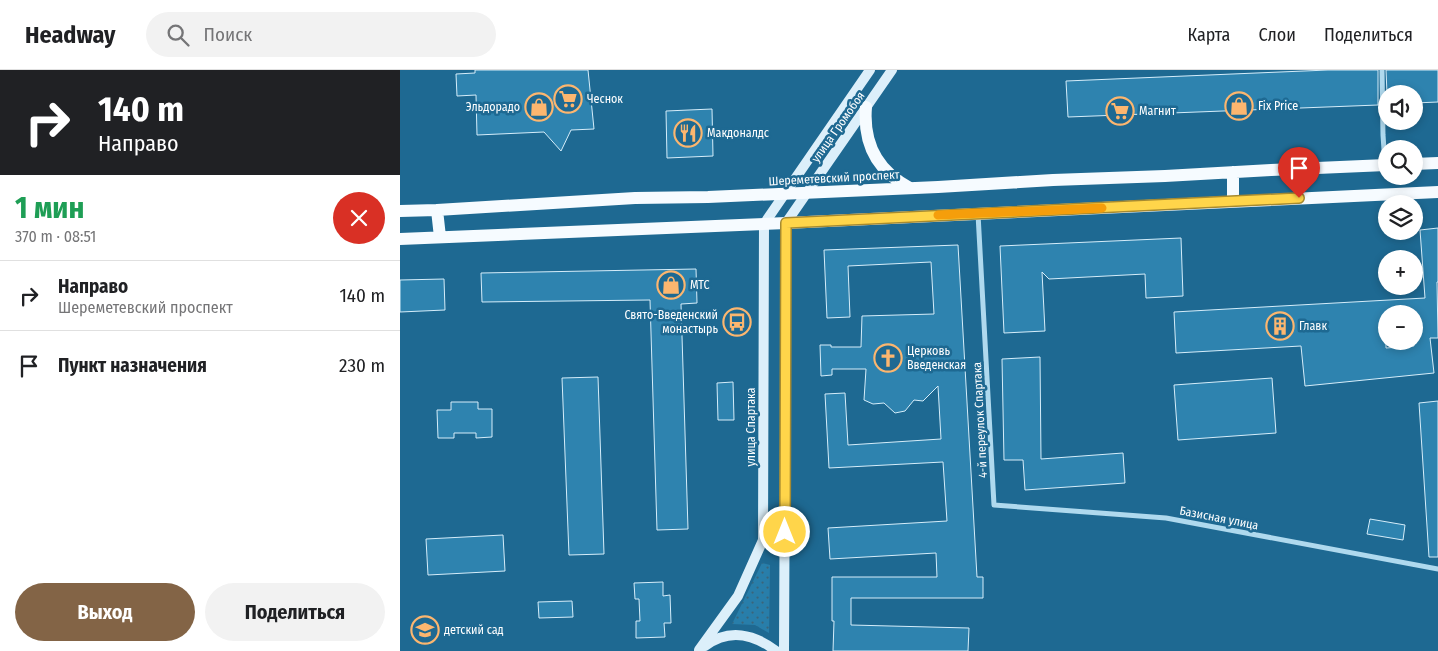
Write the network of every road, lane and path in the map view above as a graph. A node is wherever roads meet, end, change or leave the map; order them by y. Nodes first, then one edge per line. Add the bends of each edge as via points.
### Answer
1 (870, 70) edge
2 (892, 70) edge
3 (1382, 70) edge
4 (866, 107) junction
5 (1384, 140) edge
6 (1438, 163) edge
7 (1423, 164) edge
8 (1378, 165) edge
9 (1233, 172) junction
10 (910, 188) junction
11 (808, 192) junction
12 (1438, 192) edge
13 (785, 194) junction
14 (1233, 202) junction
15 (437, 210) junction
16 (400, 211) edge
17 (978, 214) junction
18 (786, 223) junction
19 (764, 224) junction
20 (440, 237) junction
21 (400, 239) edge
22 (994, 505) joint
23 (1438, 569) edge
24 (699, 650) edge
25 (776, 651) edge
26 (784, 651) edge

1 - 13 main road, улица Громобоя
2 - 4 main road, улица Громобоя
3 - 5 street
4 - 10 main road via 866,135 876,156 886,171
4 - 11 main road, улица Громобоя
6 - 7 main road
8 - 9 main road, Шереметевский проспект
9 - 10 main road, Шереметевский проспект
9 - 14 main road
10 - 11 main road, Шереметевский проспект
11 - 13 main road, Шереметевский проспект
11 - 18 main road, улица Громобоя
12 - 14 main road
13 - 15 main road, Шереметевский проспект via 635,198
13 - 19 main road
14 - 17 main road
15 - 16 main road, Шереметевский проспект
15 - 20 main road
17 - 18 main road
17 - 22 street, 4-й переулок Спартака
18 - 19 main road
18 - 26 main road
19 - 20 main road
19 - 24 main road, улица Спартака via 763,540 738,596
20 - 21 main road
22 - 23 street, Базисная улица via 1166,518
24 - 25 main road via 710,641 738,635 765,642

